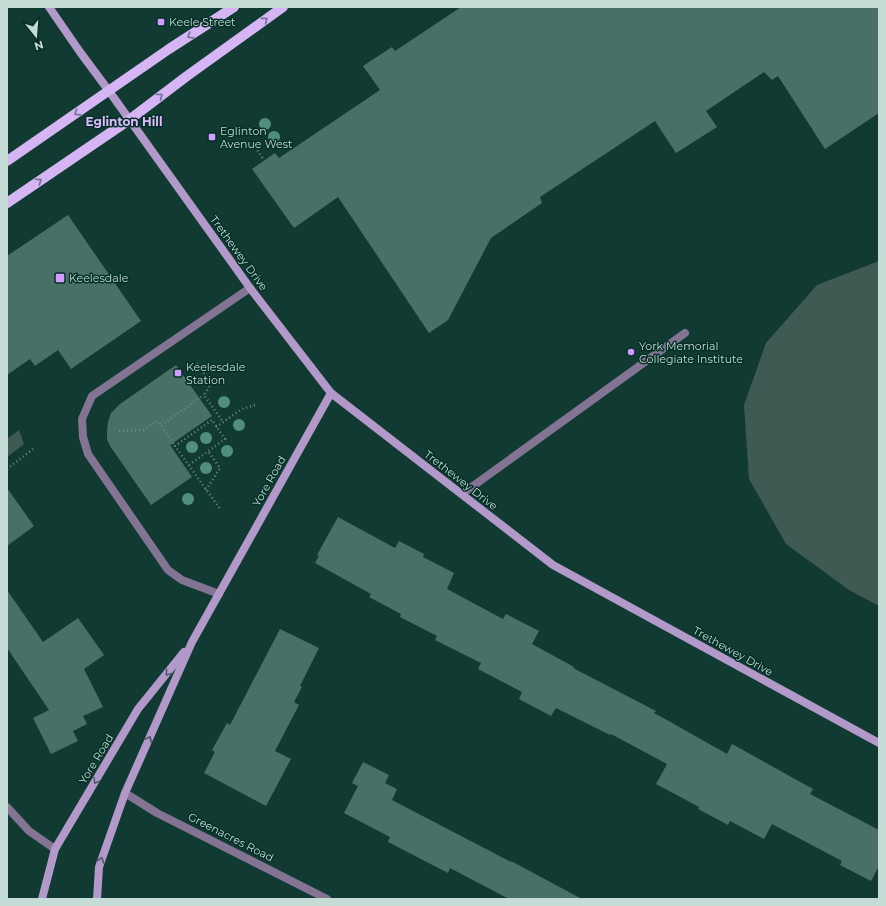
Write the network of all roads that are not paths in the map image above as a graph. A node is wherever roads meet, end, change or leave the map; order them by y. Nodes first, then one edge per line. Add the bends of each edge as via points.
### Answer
1 (49, 7) edge
2 (234, 7) edge
3 (283, 7) edge
4 (109, 91) junction
5 (129, 120) junction
6 (7, 161) edge
7 (7, 203) edge
8 (250, 288) junction
9 (685, 334) dead end
10 (331, 394) junction
11 (462, 494) junction
12 (219, 594) junction
13 (192, 642) junction
14 (879, 743) edge
15 (125, 793) junction
16 (7, 807) edge
17 (55, 849) junction
18 (42, 899) edge
19 (97, 899) edge
20 (327, 899) edge

1 - 4 main road
2 -> 4 main road
5 -> 3 main road
4 - 5 main road
4 -> 6 main road
7 -> 5 main road
5 - 8 main road, Trethewey Drive
8 - 10 main road, Trethewey Drive
8 - 12 street via 92,396 82,419 83,437 88,454 168,570 182,580
9 - 11 street
10 - 11 main road, Trethewey Drive
10 - 12 main road, Yore Road
11 - 14 main road, Trethewey Drive via 553,565
12 - 13 main road, Yore Road
15 -> 13 main road, Yore Road
13 -> 17 main road, Yore Road via 138,709
19 -> 15 main road, Yore Road via 99,867
15 - 20 street, Greenacres Road via 158,813
16 - 17 street via 30,831
17 - 18 main road, Yore Road

